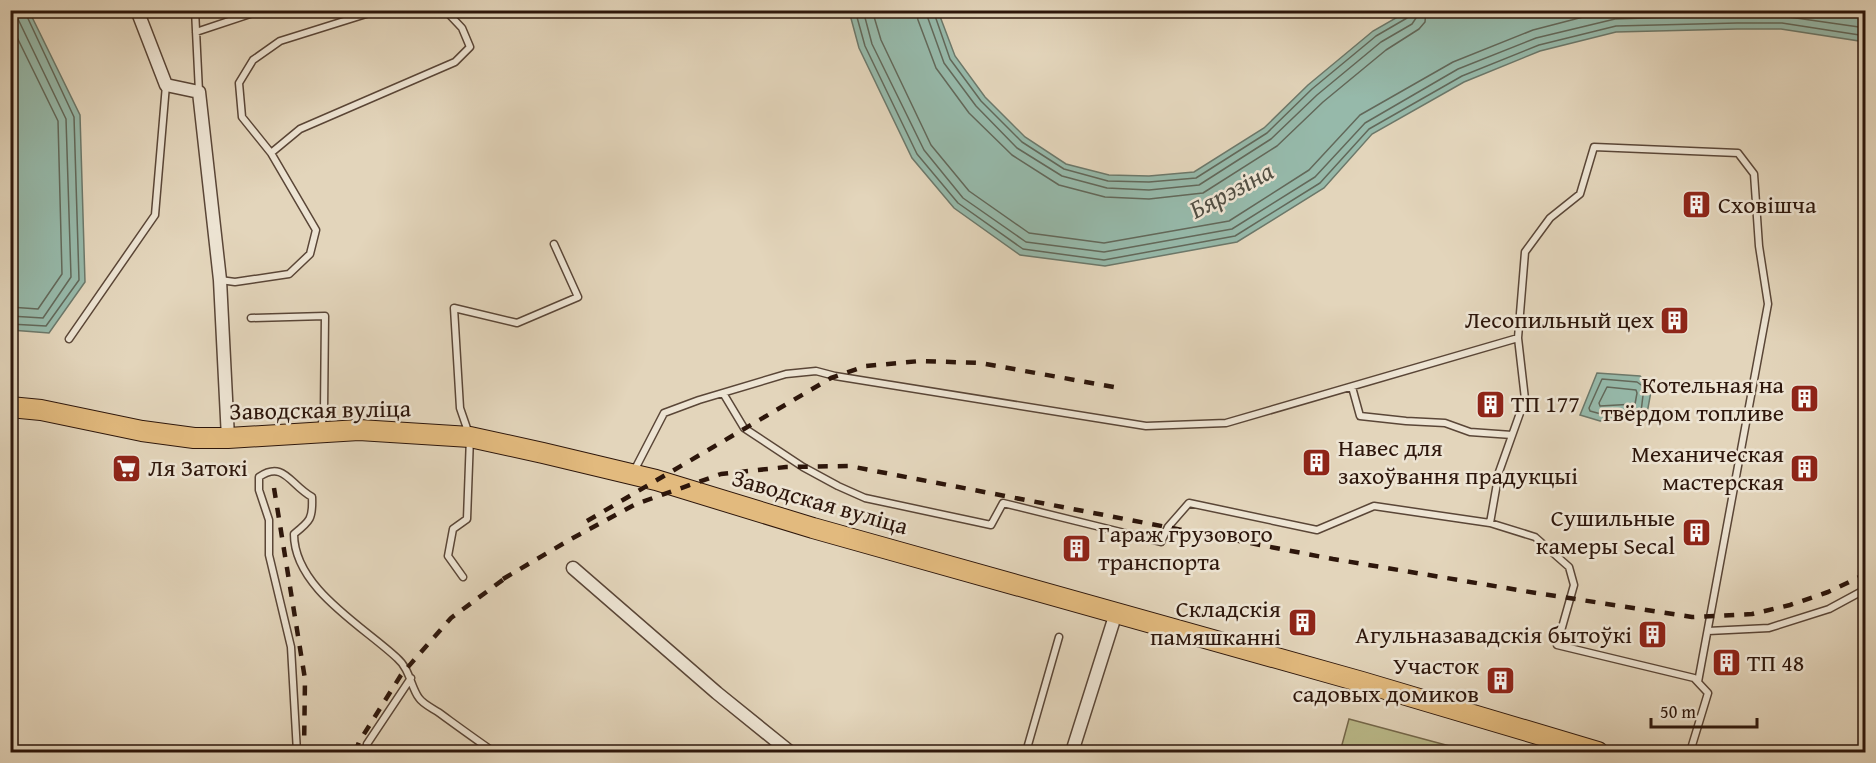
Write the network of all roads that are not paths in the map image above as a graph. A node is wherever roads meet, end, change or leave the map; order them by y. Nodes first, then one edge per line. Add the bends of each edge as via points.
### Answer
1 (137, 10) edge
2 (195, 10) edge
3 (262, 10) edge
4 (380, 10) edge
5 (445, 10) edge
6 (196, 32) junction
7 (166, 85) junction
8 (199, 92) junction
9 (271, 153) junction
10 (555, 244) dead end
11 (220, 280) junction
12 (250, 318) dead end
13 (1518, 338) junction
14 (69, 339) dead end
15 (1352, 387) junction
16 (723, 393) junction
17 (10, 407) edge
18 (321, 432) junction
19 (1512, 435) junction
20 (470, 437) junction
21 (228, 438) junction
22 (633, 474) junction
23 (1490, 523) junction
24 (573, 568) dead end
25 (463, 577) dead end
26 (1866, 589) edge
27 (1116, 613) junction
28 (1708, 631) junction
29 (1059, 636) dead end
30 (411, 678) junction
31 (1698, 682) junction
32 (297, 753) edge
33 (366, 753) edge
34 (494, 753) edge
35 (790, 753) edge
36 (1026, 753) edge
37 (1072, 753) edge
38 (1598, 753) edge
39 (1690, 753) edge

1 - 7 street
2 - 6 lane
3 - 6 lane
4 - 9 lane via 280,41 253,60 239,83 242,117
5 - 9 lane via 462,28 470,47 455,62 300,129
6 - 8 lane
7 - 8 street
7 - 14 lane via 155,215
8 - 11 street
9 - 11 lane via 316,230 310,254 289,274 235,282
10 - 20 lane via 578,297 517,323 454,308 460,408
11 - 21 street
12 - 18 lane via 325,316
13 - 15 lane
13 - 19 lane via 1525,399
13 - 28 lane via 1525,252 1550,218 1580,194 1594,147 1738,153 1754,174 1768,304
15 - 16 lane via 1226,423 1146,426 816,371 786,374
15 - 19 lane via 1360,416 1445,423 1470,432
16 - 22 lane via 664,413
16 - 23 lane via 744,428 838,486 865,498 991,525 1004,503 1161,542 1168,527 1190,503 1317,530 1374,506
17 - 21 main road, Заводская вуліца via 142,431
18 - 20 main road, Заводская вуліца via 359,430
18 - 21 main road, Заводская вуліца
19 - 23 lane via 1499,472
20 - 22 main road, Заводская вуліца
20 - 25 lane via 467,519 453,529 448,556
22 - 27 main road, Заводская вуліца
23 - 31 lane via 1535,537 1569,567 1574,585 1557,645
24 - 35 street
26 - 28 lane via 1829,609 1769,628
27 - 37 street
27 - 38 main road, Заводская вуліца
28 - 31 lane
29 - 36 lane
30 - 32 lane via 399,659 360,629 312,581 294,541 294,534 310,521 312,497 280,471 269,470 259,477 259,490 269,520 269,555 291,647
30 - 33 lane via 367,744
30 - 34 lane via 419,698
31 - 39 lane via 1708,693

